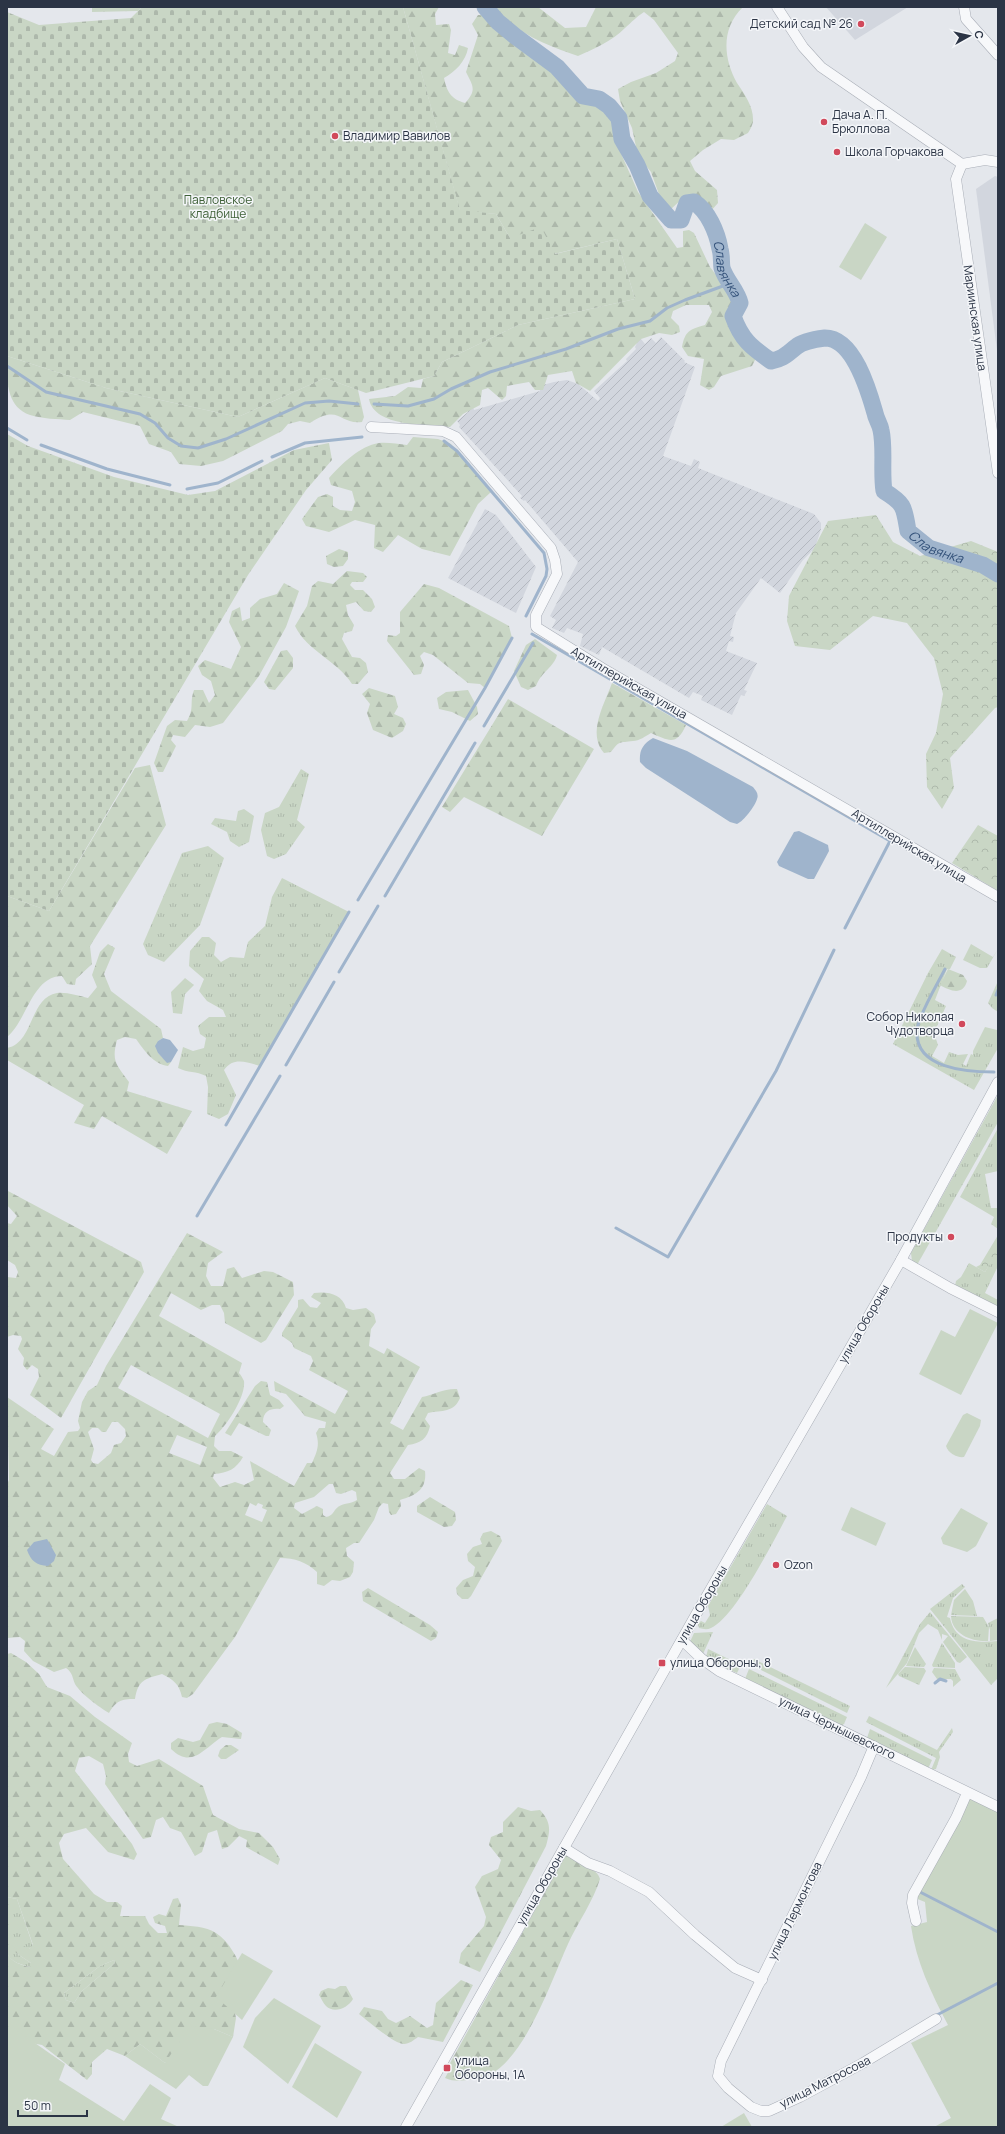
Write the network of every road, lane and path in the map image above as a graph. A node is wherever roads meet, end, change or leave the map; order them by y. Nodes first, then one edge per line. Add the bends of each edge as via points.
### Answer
1 (777, 7) edge
2 (964, 7) edge
3 (998, 55) edge
4 (998, 162) edge
5 (962, 164) junction
6 (371, 427) dead end
7 (998, 474) edge
8 (998, 897) edge
9 (998, 1082) edge
10 (901, 1260) junction
11 (998, 1312) edge
12 (682, 1640) junction
13 (874, 1746) junction
14 (967, 1793) junction
15 (998, 1807) edge
16 (564, 1848) junction
17 (916, 1921) dead end
18 (762, 1980) junction
19 (936, 2018) dead end
20 (718, 2076) joint
21 (406, 2127) edge

1 - 5 street via 803,47 821,67
2 - 3 street via 966,19
4 - 5 street via 985,160
5 - 7 street, Мариинская улица via 956,179
6 - 8 street, Артиллерийская улица via 443,431 456,437 551,548 556,560 557,574 536,615 536,627 602,668
9 - 10 street, улица Обороны
10 - 11 street
10 - 12 street, улица Обороны
12 - 13 street, улица Чернышевского via 719,1671
12 - 16 street, улица Обороны
13 - 14 street, улица Чернышевского
13 - 18 street, улица Лермонтова via 861,1778
14 - 15 street, улица Чернышевского
14 - 17 street via 956,1818 913,1894
16 - 18 street via 588,1864 649,1892 735,1968
16 - 21 street, улица Обороны
18 - 20 street, улица Лермонтова via 721,2061
19 - 20 street, улица Матросова via 863,2063 769,2111 752,2108

